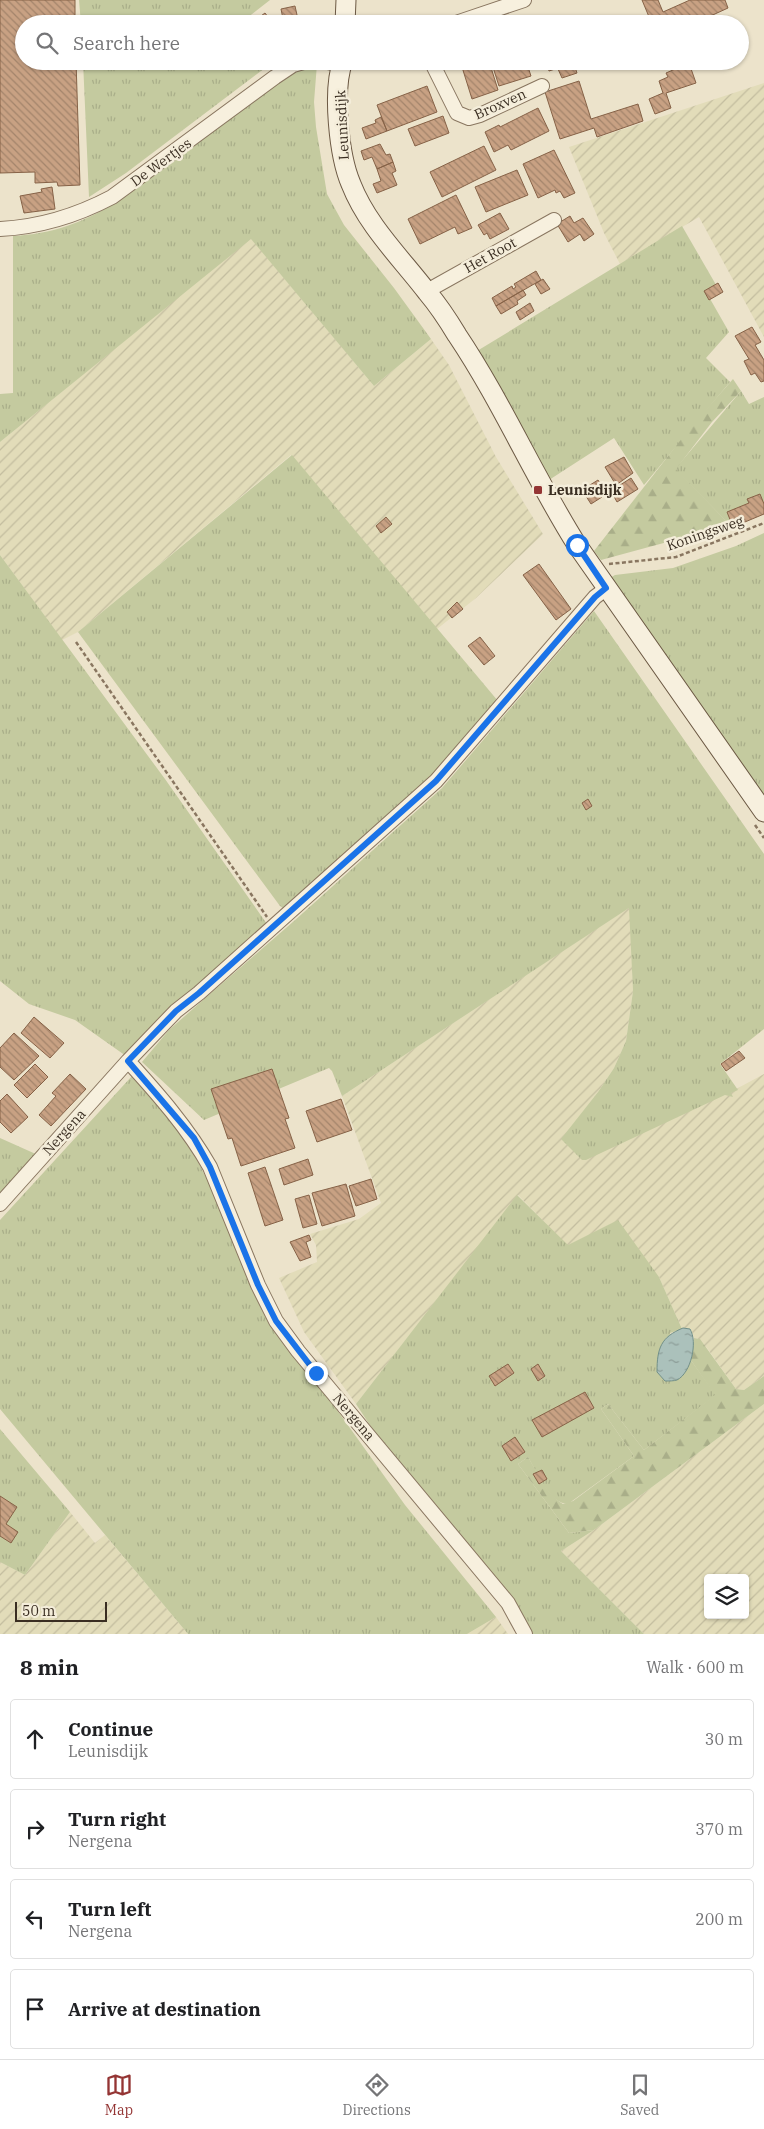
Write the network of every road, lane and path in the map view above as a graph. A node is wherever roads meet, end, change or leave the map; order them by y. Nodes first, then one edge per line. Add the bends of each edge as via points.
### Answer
1 (346, 0) edge
2 (524, 0) edge
3 (345, 15) edge
4 (479, 15) edge
5 (286, 70) edge
6 (342, 70) edge
7 (436, 70) edge
8 (542, 86) dead end
9 (554, 220) dead end
10 (0, 229) edge
11 (427, 291) junction
12 (764, 523) edge
13 (594, 569) junction
14 (606, 588) junction
15 (76, 642) dead end
16 (764, 812) edge
17 (274, 926) junction
18 (128, 1061) junction
19 (0, 1204) edge
20 (525, 1634) edge

1 - 3 street
2 - 4 street
5 - 10 street, De Wertjes via 112,197 60,220
6 - 11 street, Leunisdijk via 340,148 351,186 379,232
7 - 8 street, Broxven via 457,113 469,118
9 - 11 street, Het Root
11 - 13 street, Leunisdijk via 469,352 553,507
12 - 13 path, Koningsweg via 676,557
13 - 14 street, Leunisdijk
14 - 16 street, Leunisdijk
14 - 17 street, Nergena via 436,781
15 - 17 path
17 - 18 street, Nergena via 176,1011
18 - 19 street, Nergena
18 - 20 street, Nergena via 194,1138 207,1160 276,1321 508,1603

